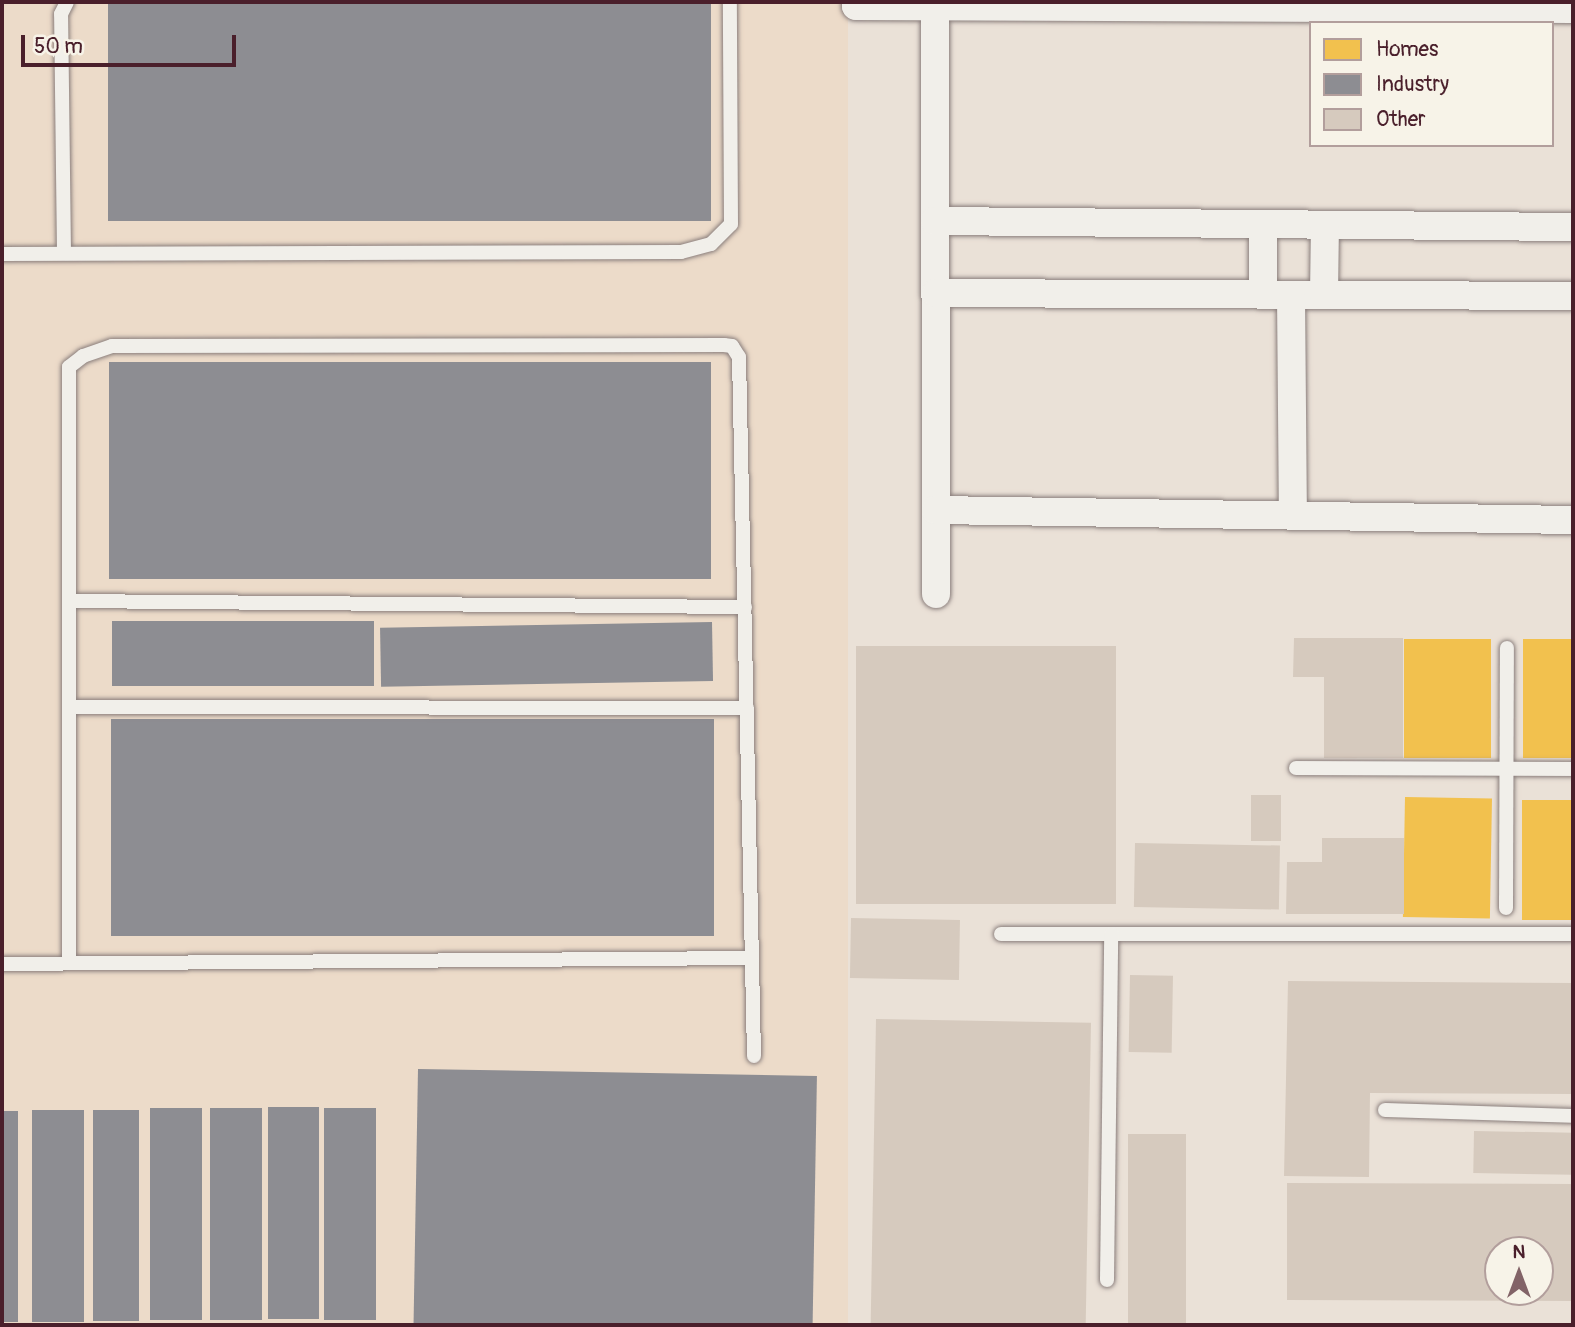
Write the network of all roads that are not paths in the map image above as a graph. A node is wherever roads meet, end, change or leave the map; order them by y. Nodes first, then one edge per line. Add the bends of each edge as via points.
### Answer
1 (67, 2) edge
2 (730, 2) edge
3 (856, 2) edge
4 (936, 6) junction
5 (1573, 9) edge
6 (936, 221) junction
7 (1264, 224) junction
8 (1325, 225) junction
9 (1573, 227) edge
10 (64, 253) junction
11 (2, 254) edge
12 (936, 293) junction
13 (1277, 295) junction
14 (1324, 295) junction
15 (1573, 296) edge
16 (936, 510) junction
17 (1293, 516) junction
18 (1573, 520) edge
19 (936, 594) dead end
20 (69, 601) junction
21 (745, 607) junction
22 (1507, 648) dead end
23 (69, 707) junction
24 (747, 708) junction
25 (1296, 768) dead end
26 (1506, 769) junction
27 (1573, 769) edge
28 (1506, 908) dead end
29 (1001, 934) dead end
30 (1111, 934) junction
31 (1573, 934) edge
32 (752, 958) junction
33 (69, 962) junction
34 (2, 964) edge
35 (754, 1056) dead end
36 (1385, 1110) dead end
37 (1573, 1116) edge
38 (1107, 1280) dead end

1 - 10 lane via 61,14
2 - 10 lane via 731,224 711,244 681,252
3 - 4 street via 856,6
4 - 5 street
4 - 6 street
6 - 7 street
6 - 12 street
7 - 8 street
7 - 13 street
8 - 9 street
8 - 14 street
10 - 11 lane
12 - 13 street
12 - 16 street
13 - 14 street
13 - 17 street
14 - 15 street
16 - 17 street
16 - 19 street
17 - 18 street
20 - 21 lane
20 - 21 lane via 69,367 83,356 112,346 724,345 733,346 739,356
20 - 23 lane
21 - 24 lane
22 - 26 lane
23 - 24 lane
23 - 33 lane
24 - 32 lane
25 - 26 lane
26 - 27 lane
26 - 28 lane
29 - 30 lane
30 - 31 lane
30 - 38 lane
32 - 33 lane
32 - 35 lane
33 - 34 lane
36 - 37 lane

